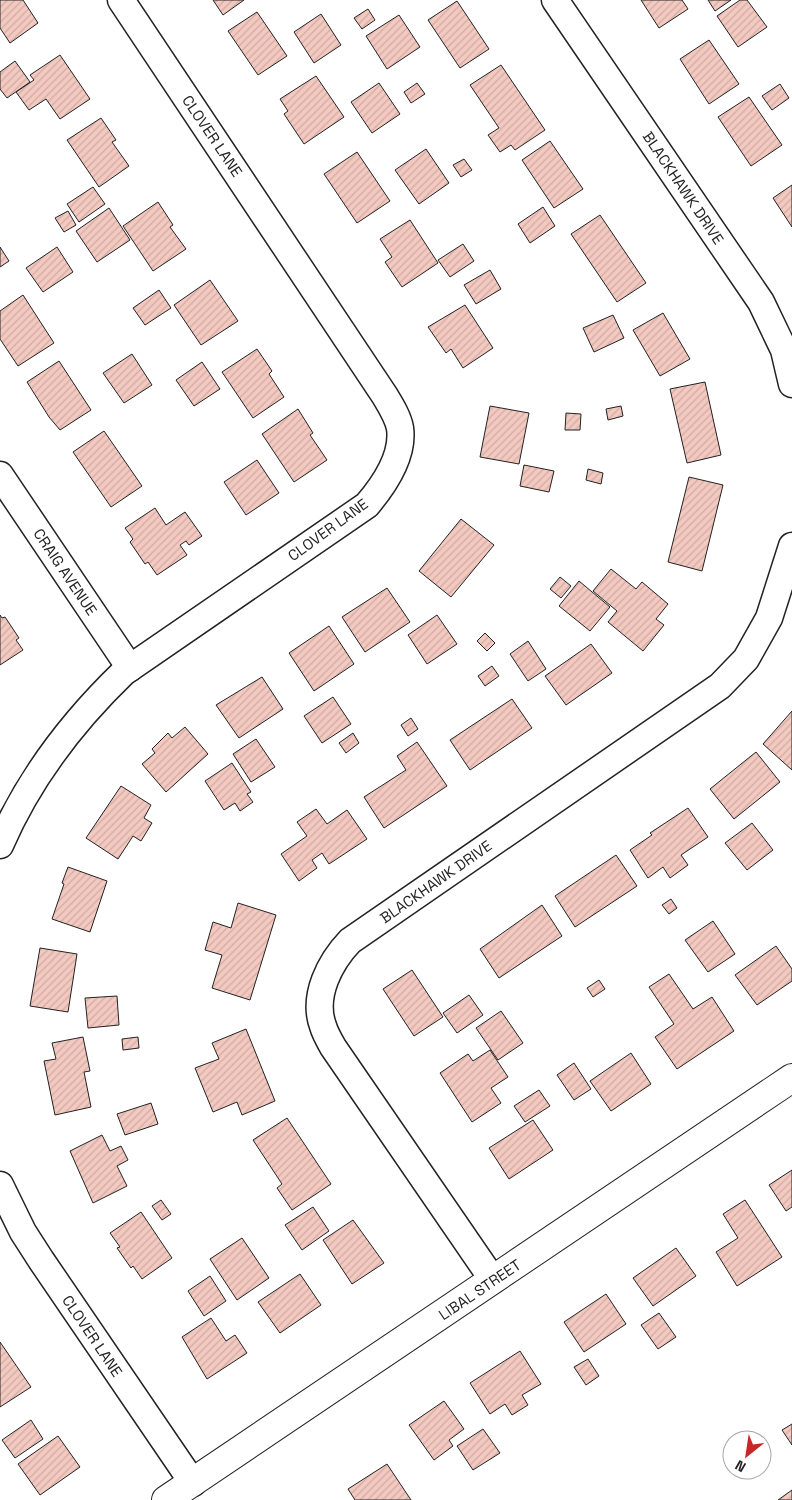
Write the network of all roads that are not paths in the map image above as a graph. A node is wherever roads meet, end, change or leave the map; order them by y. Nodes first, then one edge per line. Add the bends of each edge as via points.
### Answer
1 (121, 0) edge
2 (555, 0) edge
3 (792, 384) edge
4 (0, 475) edge
5 (792, 546) edge
6 (130, 668) junction
7 (0, 845) edge
8 (792, 1078) edge
9 (0, 1185) edge
10 (494, 1280) junction
11 (193, 1483) junction
12 (166, 1500) edge

1 - 6 street, CLOVER LANE via 385,396 400,429 392,468 367,505
2 - 3 street, BLACKHAWK DRIVE via 761,302 784,350
4 - 6 street, CRAIG AVENUE
5 - 10 street, BLACKHAWK DRIVE via 770,618 746,659 720,686 350,941 337,954 330,968 320,1008 322,1024 333,1047
6 - 7 street, CLOVER LANE via 90,704 61,740 38,772
8 - 10 street, LIBAL STREET
9 - 11 street, CLOVER LANE via 41,1260
10 - 11 street, LIBAL STREET
11 - 12 street, LIBAL STREET

